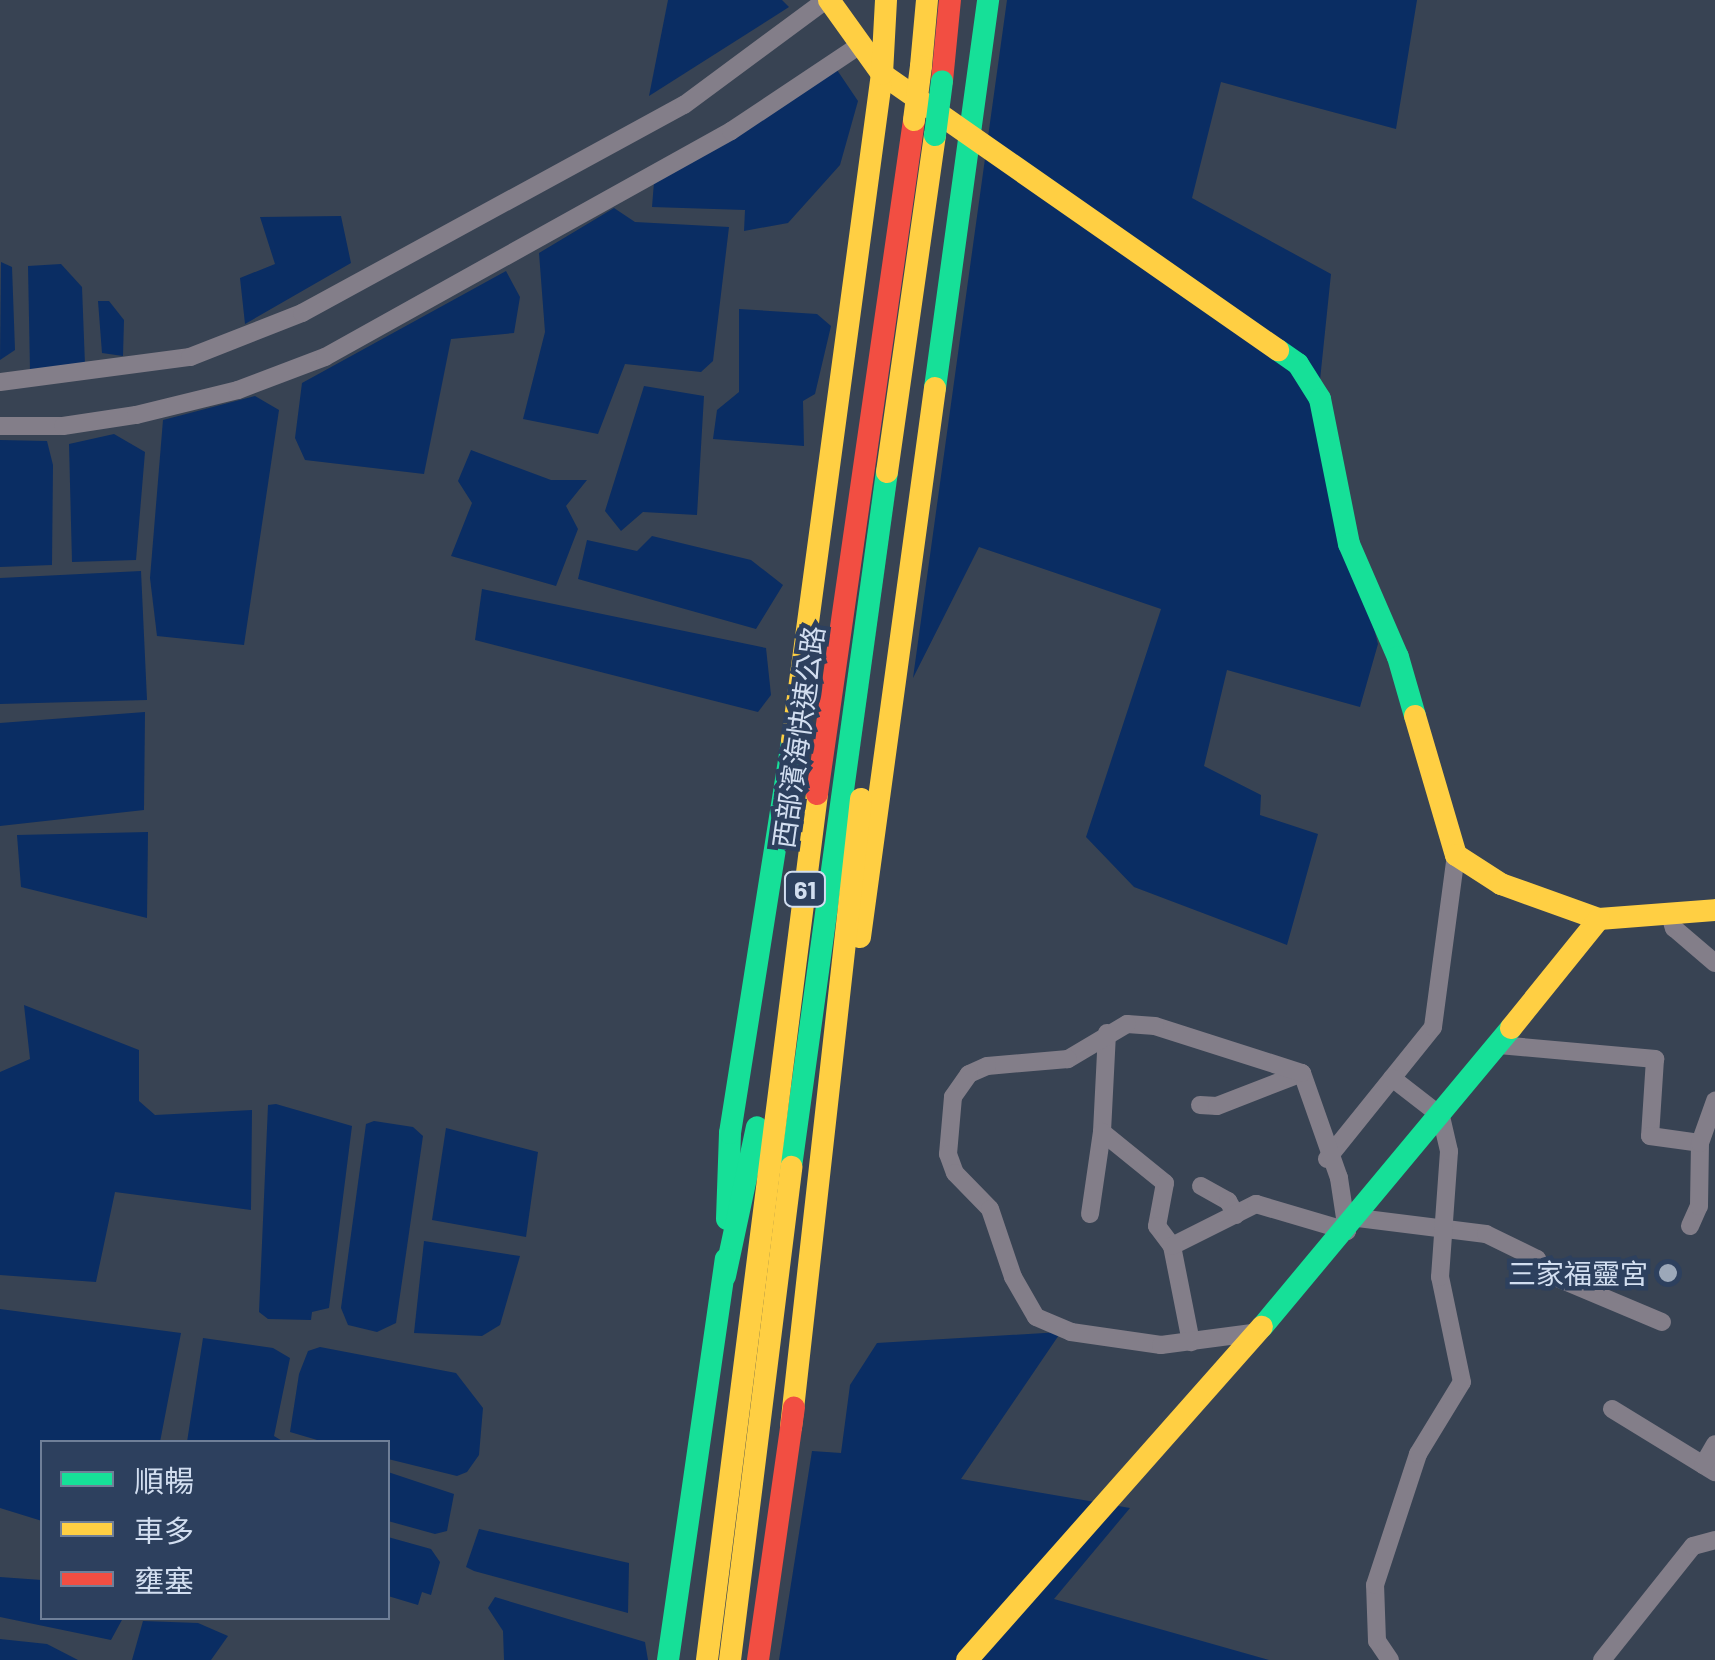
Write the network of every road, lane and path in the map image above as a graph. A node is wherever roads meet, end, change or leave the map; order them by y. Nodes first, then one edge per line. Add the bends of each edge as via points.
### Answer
1 (886, 0) edge
2 (927, 0) edge
3 (950, 0) edge
4 (988, 0) edge
5 (830, 3) edge
6 (858, 43) junction
7 (882, 74) junction
8 (972, 133) junction
9 (0, 382) edge
10 (0, 426) edge
11 (884, 426) junction
12 (1456, 855) junction
13 (1715, 910) edge
14 (1669, 912) junction
15 (1599, 919) junction
16 (1715, 962) edge
17 (1108, 1033) junction
18 (1499, 1045) junction
19 (1302, 1073) junction
20 (1392, 1078) junction
21 (1715, 1102) edge
22 (1200, 1104) dead end
23 (1441, 1116) junction
24 (1706, 1131) edge
25 (1102, 1132) junction
26 (1327, 1159) junction
27 (1201, 1186) dead end
28 (1090, 1214) dead end
29 (1236, 1215) junction
30 (1352, 1225) junction
31 (1690, 1226) dead end
32 (1440, 1232) junction
33 (1172, 1246) junction
34 (725, 1276) junction
35 (1662, 1322) dead end
36 (1252, 1333) junction
37 (1191, 1342) junction
38 (1612, 1409) dead end
39 (790, 1427) junction
40 (1715, 1444) edge
41 (1709, 1468) edge
42 (1715, 1540) edge
43 (668, 1660) edge
44 (707, 1660) edge
45 (730, 1660) edge
46 (758, 1660) edge
47 (967, 1660) edge
48 (1390, 1660) edge
49 (1602, 1660) edge

1 - 7 main road
2 - 11 main road, 西部濱海快速公路 / 61, bridge
3 - 11 main road, 西部濱海快速公路 / 61, bridge
4 - 8 main road
5 - 6 main road
5 - 9 street via 670,114 302,312 190,357
6 - 7 main road
6 - 10 street via 717,139 326,357 238,390 136,415 63,426
7 - 8 main road
7 - 34 main road via 792,739 730,1133
8 - 12 main road via 1298,364 1320,399 1349,544 1398,657
8 - 39 main road via 909,567 821,1267
11 - 34 main road via 824,662 760,1110
11 - 39 main road via 877,656
11 - 44 main road, 西部濱海快速公路 / 61 via 794,953
11 - 45 main road, 西部濱海快速公路 / 61
12 - 15 main road via 1501,884
12 - 20 street via 1433,1027
13 - 14 main road
14 - 15 main road
14 - 16 street via 1674,928
15 - 18 main road
17 - 19 street via 1128,1024 1155,1026
17 - 25 street
17 - 37 street via 1068,1059 986,1066 969,1074 953,1098 948,1154 956,1174 990,1209 1013,1277 1036,1317 1071,1332
18 - 23 main road
18 - 24 street via 1655,1059 1650,1136
19 - 22 street via 1217,1106
19 - 26 street
20 - 23 street
20 - 26 street
21 - 24 street
23 - 30 main road
23 - 32 street via 1449,1150
24 - 31 street via 1699,1206
25 - 28 street
25 - 33 street via 1160,1173 1165,1183 1157,1226
26 - 30 street
27 - 29 street
29 - 30 street via 1256,1204
29 - 33 street
30 - 32 street
30 - 36 main road
32 - 35 street via 1486,1234 1537,1259 1544,1272
32 - 48 street via 1440,1278 1462,1382 1418,1454 1375,1585 1377,1641
33 - 37 street
34 - 43 main road
36 - 37 street
36 - 47 main road
38 - 41 street
39 - 46 main road
40 - 41 street
42 - 49 street via 1692,1546

